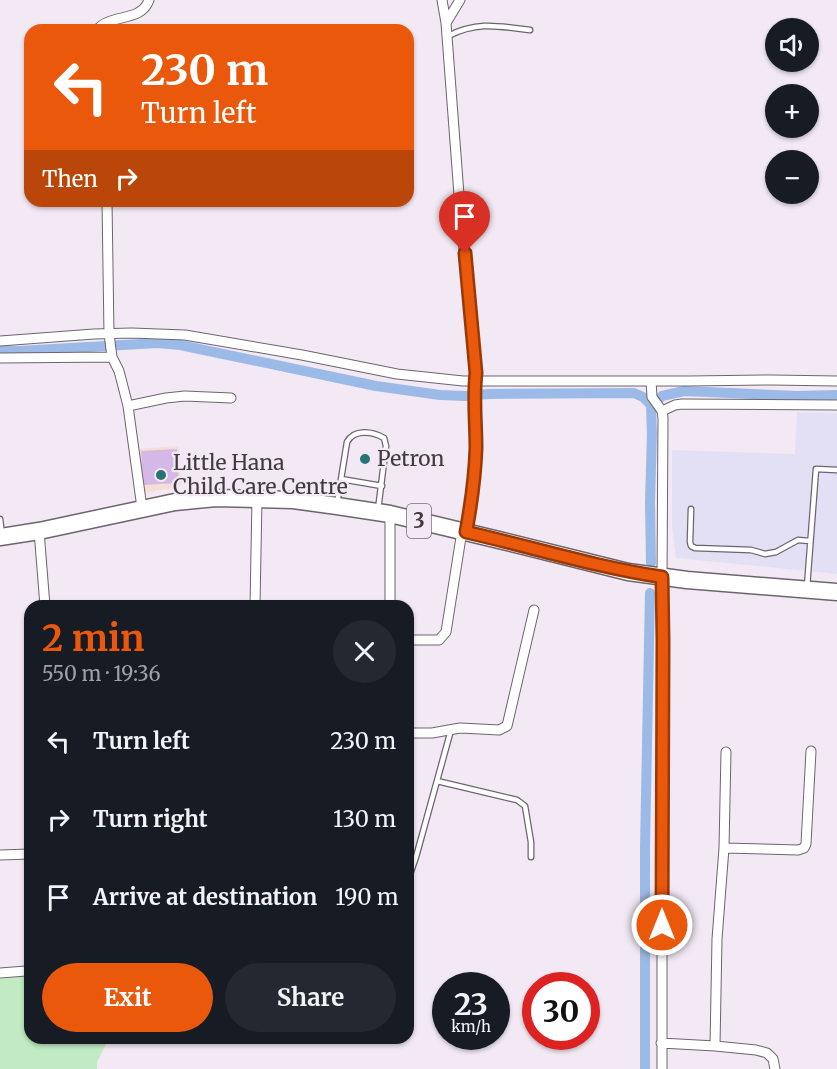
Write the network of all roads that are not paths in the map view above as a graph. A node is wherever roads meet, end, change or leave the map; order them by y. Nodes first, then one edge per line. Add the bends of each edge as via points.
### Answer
1 (149, 0) edge
2 (442, 0) edge
3 (460, 0) edge
4 (446, 23) junction
5 (104, 24) edge
6 (530, 30) dead end
7 (447, 36) junction
8 (107, 207) edge
9 (109, 337) junction
10 (0, 341) edge
11 (112, 356) junction
12 (0, 358) edge
13 (837, 381) edge
14 (651, 383) junction
15 (474, 384) junction
16 (231, 398) dead end
17 (837, 405) edge
18 (128, 406) junction
19 (662, 411) junction
20 (837, 470) edge
21 (341, 479) junction
22 (382, 486) junction
23 (257, 498) junction
24 (337, 506) junction
25 (142, 508) junction
26 (691, 509) dead end
27 (384, 513) junction
28 (0, 519) edge
29 (39, 531) junction
30 (464, 532) junction
31 (1, 537) edge
32 (810, 540) junction
33 (662, 577) junction
34 (806, 590) junction
35 (837, 592) edge
36 (45, 600) edge
37 (255, 600) edge
38 (390, 600) edge
39 (534, 610) dead end
40 (414, 640) edge
41 (451, 729) junction
42 (414, 733) edge
43 (726, 752) dead end
44 (811, 752) dead end
45 (437, 781) junction
46 (724, 848) junction
47 (24, 854) edge
48 (0, 855) edge
49 (531, 857) dead end
50 (414, 865) edge
51 (24, 970) edge
52 (0, 974) edge
53 (661, 1044) junction
54 (715, 1046) junction
55 (662, 1069) edge
56 (775, 1069) edge

1 - 5 street via 142,11
2 - 4 street
3 - 4 street
4 - 7 street
6 - 7 lane via 474,26
7 - 15 street
8 - 9 street
9 - 10 street
9 - 11 street
9 - 15 street via 132,333 186,335 397,374
11 - 12 street
11 - 18 street
13 - 14 street
14 - 15 street
14 - 19 street via 652,397
15 - 30 street via 476,448
16 - 18 street via 185,396
17 - 19 street via 695,404 675,405
18 - 25 street
19 - 33 street
20 - 32 lane via 816,469
21 - 22 lane
21 - 22 lane via 351,435 378,435 384,438 386,446
21 - 24 lane
22 - 27 lane
23 - 24 highway, 3
23 - 25 highway, 3 via 216,498
23 - 37 street
24 - 27 highway, 3
25 - 29 highway, 3
26 - 32 lane via 690,542 695,548 765,554 798,540
27 - 30 highway, 3
27 - 38 street
28 - 31 lane
29 - 31 highway, 3
29 - 36 street
30 - 33 highway, 3 via 595,565
30 - 40 street via 446,632 439,640
32 - 34 lane
33 - 34 highway, 3
33 - 53 street
34 - 35 highway, 3
39 - 41 street via 507,726 498,730
41 - 42 street
41 - 45 lane
43 - 46 street
44 - 46 street via 804,848
45 - 49 lane via 517,800 525,806
45 - 50 lane
46 - 54 street
47 - 48 street
51 - 52 street
53 - 54 street
53 - 55 street
54 - 56 street via 766,1053 773,1059

